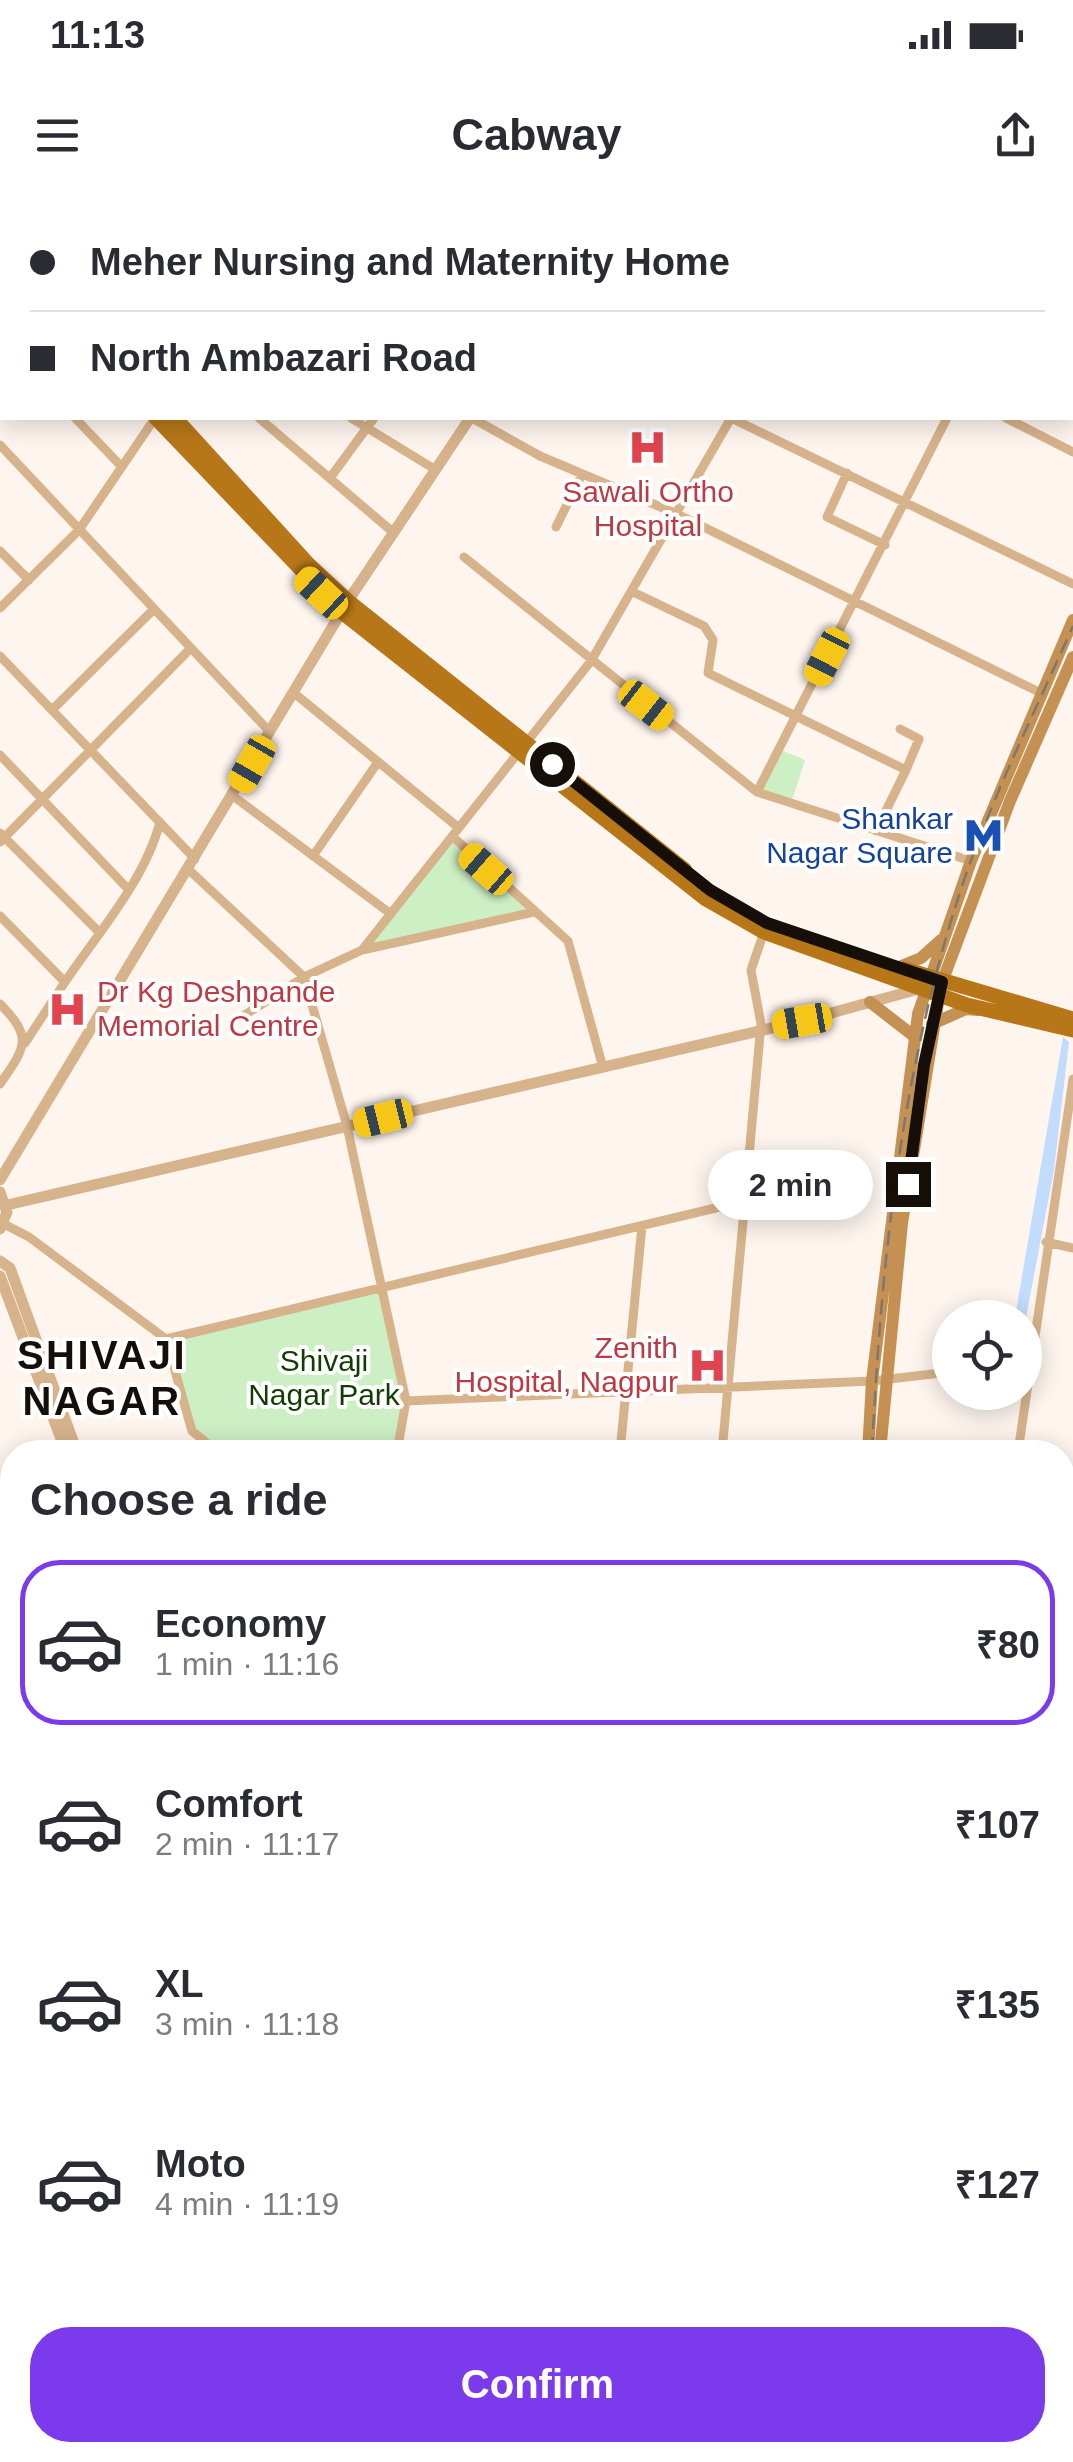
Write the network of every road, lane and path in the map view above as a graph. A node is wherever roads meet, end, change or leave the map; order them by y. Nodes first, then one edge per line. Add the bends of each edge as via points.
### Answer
1 (77, 420) edge
2 (154, 420) edge
3 (157, 420) edge
4 (177, 420) edge
5 (261, 420) edge
6 (354, 420) edge
7 (373, 420) edge
8 (470, 420) edge
9 (475, 420) edge
10 (730, 420) edge
11 (735, 420) edge
12 (947, 420) edge
13 (1010, 420) edge
14 (368, 428) junction
15 (0, 445) edge
16 (1073, 452) edge
17 (121, 466) junction
18 (436, 470) junction
19 (847, 473) junction
20 (582, 474) junction
21 (330, 478) junction
22 (907, 502) junction
23 (677, 514) junction
24 (556, 527) dead end
25 (79, 530) junction
26 (394, 533) junction
27 (884, 545) junction
28 (0, 551) edge
29 (464, 558) dead end
30 (29, 580) junction
31 (1073, 584) edge
32 (633, 592) junction
33 (856, 600) junction
34 (345, 607) junction
35 (0, 608) edge
36 (154, 608) junction
37 (1073, 620) edge
38 (191, 648) junction
39 (0, 656) edge
40 (1073, 657) edge
41 (591, 661) junction
42 (294, 693) junction
43 (1042, 693) junction
44 (52, 710) junction
45 (797, 715) junction
46 (900, 729) dead end
47 (270, 732) junction
48 (520, 747) junction
49 (90, 749) junction
50 (0, 755) edge
51 (378, 762) junction
52 (906, 770) junction
53 (757, 792) junction
54 (233, 796) junction
55 (42, 799) junction
56 (160, 822) junction
57 (876, 830) junction
58 (456, 832) junction
59 (1, 837) edge
60 (313, 856) junction
61 (971, 861) junction
62 (192, 864) junction
63 (128, 889) junction
64 (534, 912) junction
65 (391, 914) junction
66 (0, 916) edge
67 (99, 932) junction
68 (764, 932) junction
69 (946, 935) junction
70 (362, 950) junction
71 (899, 968) junction
72 (304, 978) junction
73 (65, 982) junction
74 (930, 983) junction
75 (870, 1002) junction
76 (0, 1004) edge
77 (990, 1011) junction
78 (240, 1018) dead end
79 (1073, 1019) edge
80 (932, 1024) junction
81 (760, 1028) junction
82 (1073, 1030) edge
83 (915, 1036) junction
84 (22, 1046) junction
85 (602, 1064) junction
86 (1073, 1079) edge
87 (0, 1084) edge
88 (347, 1127) junction
89 (0, 1180) edge
90 (0, 1192) edge
91 (745, 1201) junction
92 (7, 1205) junction
93 (2, 1226) edge
94 (642, 1226) junction
95 (1046, 1242) junction
96 (1073, 1248) edge
97 (0, 1261) edge
98 (0, 1276) edge
99 (381, 1288) junction
100 (1038, 1300) edge
101 (166, 1339) junction
102 (932, 1374) edge
103 (890, 1378) junction
104 (872, 1381) junction
105 (729, 1386) junction
106 (629, 1391) junction
107 (406, 1401) junction
108 (1023, 1410) edge
109 (62, 1440) edge
110 (73, 1440) edge
111 (203, 1440) edge
112 (399, 1440) edge
113 (622, 1440) edge
114 (723, 1440) edge
115 (869, 1440) edge
116 (882, 1440) edge
117 (1019, 1440) edge

1 - 17 street
2 - 17 street
3 - 34 main road
4 - 34 main road
5 - 21 street
6 - 14 street
7 - 14 street
8 - 18 street
9 - 20 street
10 - 23 street
11 - 19 street
12 - 22 street
13 - 16 street
14 - 18 street
14 - 21 street
15 - 25 street
17 - 25 street
18 - 26 street
19 - 22 street
19 - 27 street via 827,517
20 - 23 street
20 - 24 street
21 - 26 street
22 - 27 street
22 - 31 street
23 - 32 street
23 - 33 street
25 - 30 street
25 - 36 street
26 - 34 street
27 - 33 street
28 - 30 street
29 - 41 street
30 - 35 street
32 - 41 street
32 - 45 street via 704,626 713,640 708,672
33 - 43 street
33 - 45 street
34 - 42 street
34 - 48 main road
36 - 38 street
36 - 44 street
37 - 43 main road
38 - 47 street
38 - 49 street
39 - 44 street
40 - 74 main road
41 - 48 street
41 - 53 street
42 - 47 street
42 - 51 street
43 - 61 main road
44 - 49 street
45 - 52 street
45 - 53 street
46 - 52 street via 919,739
47 - 54 street
48 - 58 street
48 - 68 main road via 706,899
48 - 71 main road via 710,890 767,923
49 - 55 street
49 - 56 street
50 - 55 street
51 - 58 street
51 - 60 street
52 - 57 street
53 - 57 street
54 - 60 street
54 - 62 street
55 - 59 street
55 - 63 street
56 - 62 street
56 - 63 street
57 - 61 street
58 - 64 street
58 - 65 street
59 - 67 street
60 - 65 street
61 - 69 main road
62 - 72 street
62 - 89 street
63 - 67 street
64 - 70 street
64 - 85 street via 568,941
65 - 70 street
66 - 73 street
67 - 73 street
68 - 74 main road
68 - 81 street via 750,970
69 - 71 main road
69 - 74 main road
70 - 72 street
71 - 74 main road
72 - 78 street
72 - 88 street
73 - 84 street
74 - 75 street
74 - 77 main road
74 - 79 main road
74 - 80 main road
74 - 83 main road
75 - 81 street
75 - 83 main road
76 - 84 street via 20,1024
77 - 80 main road via 966,1009
77 - 82 main road
80 - 103 main road via 902,1223
81 - 85 street
81 - 91 street
83 - 104 main road
84 - 87 street
85 - 88 street
86 - 95 street
88 - 92 street
88 - 99 street
90 - 92 street
91 - 94 street
91 - 105 street
92 - 93 street
93 - 101 street via 28,1237
94 - 99 street
94 - 106 street
95 - 96 street
95 - 100 street
97 - 110 street via 10,1268
98 - 109 street
99 - 101 street
99 - 107 street
101 - 111 street via 192,1431
102 - 103 street
103 - 104 street
103 - 116 main road
104 - 105 street
104 - 115 main road
105 - 106 street
105 - 114 street
106 - 107 street
106 - 113 street
107 - 112 street
108 - 117 street

